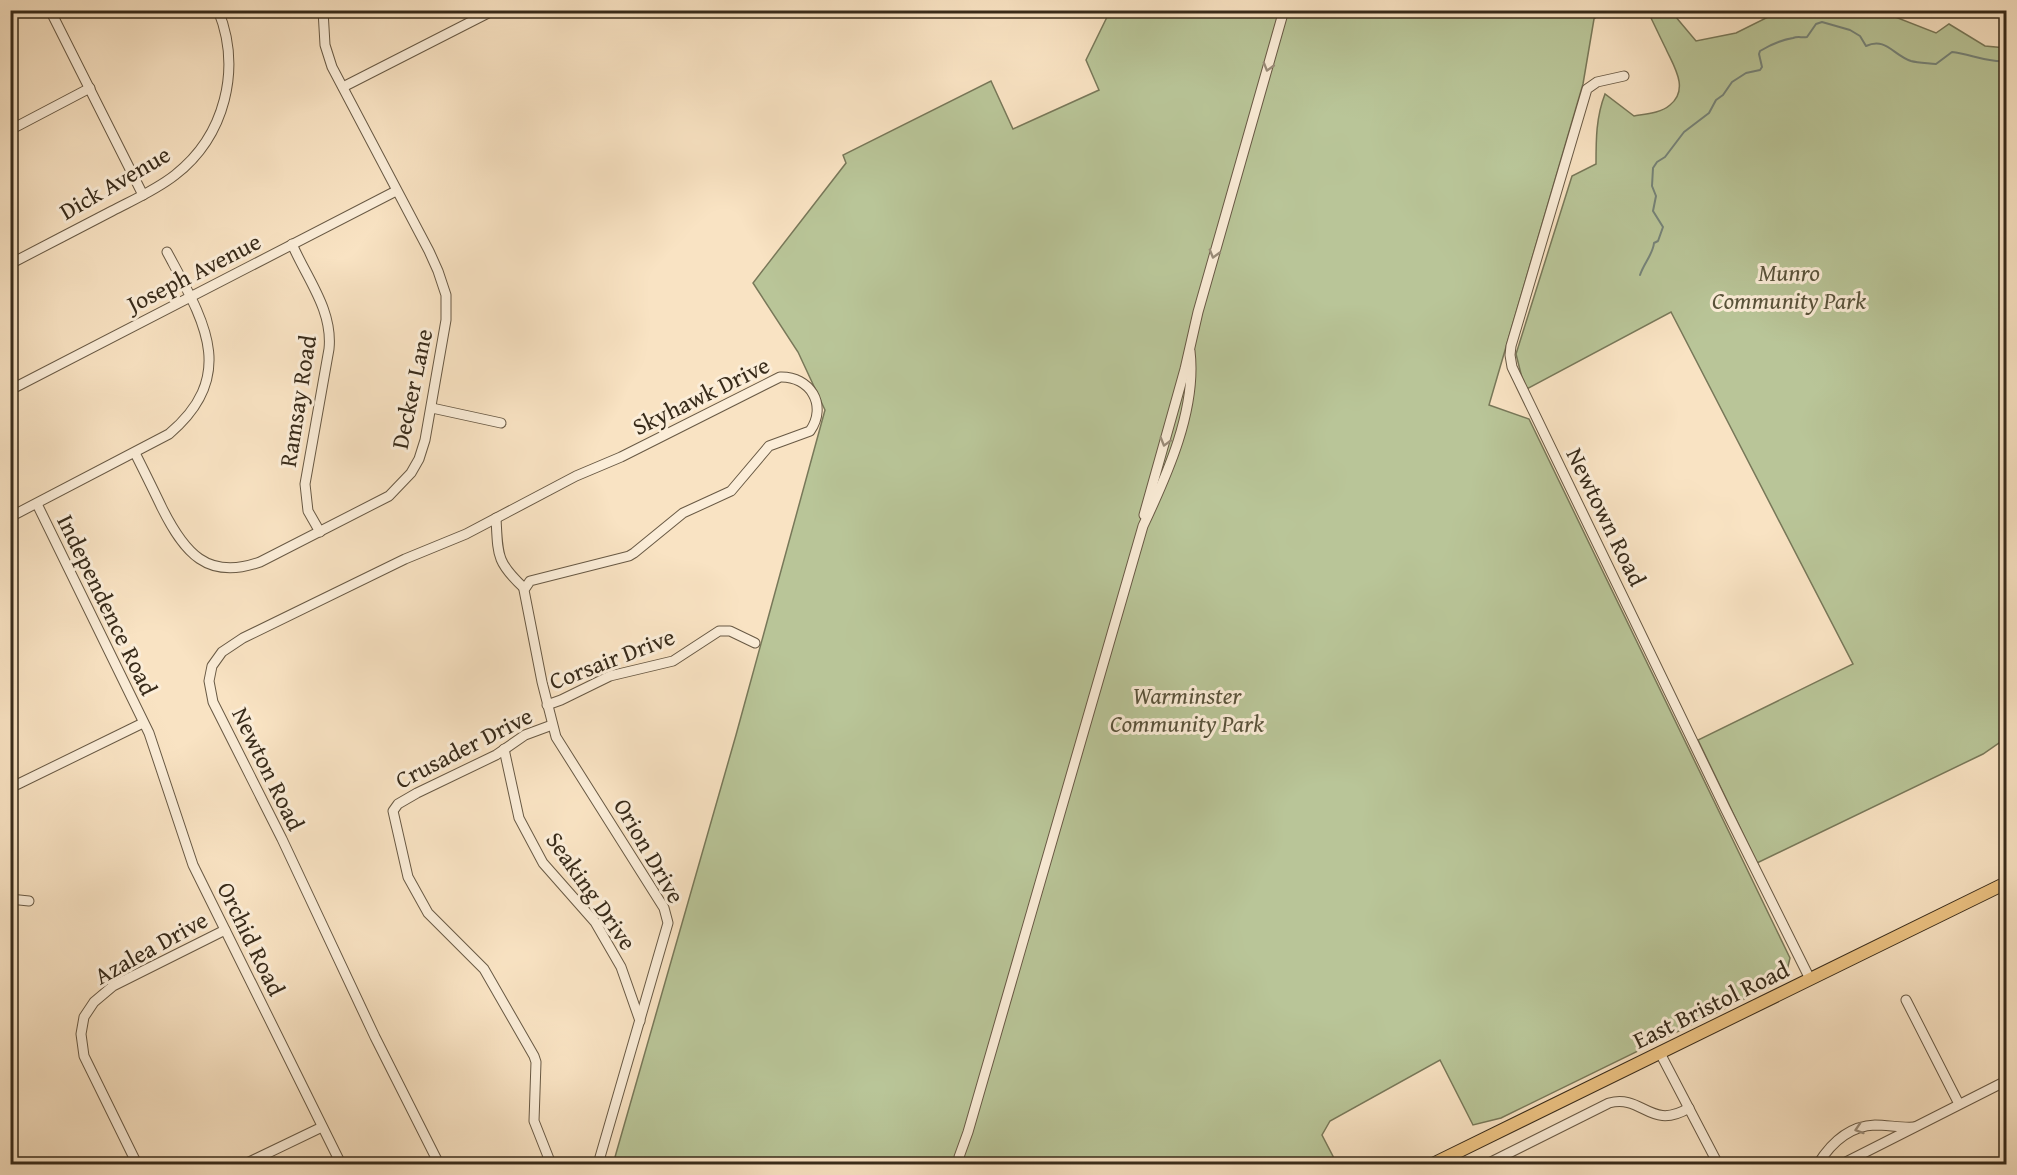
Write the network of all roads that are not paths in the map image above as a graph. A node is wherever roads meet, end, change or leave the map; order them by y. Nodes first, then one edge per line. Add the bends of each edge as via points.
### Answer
1 (50, 10) edge
2 (218, 10) edge
3 (323, 10) edge
4 (494, 10) edge
5 (1284, 10) edge
6 (1624, 76) dead end
7 (343, 87) junction
8 (90, 88) junction
9 (10, 130) edge
10 (396, 191) junction
11 (143, 195) junction
12 (292, 244) junction
13 (167, 252) dead end
14 (10, 264) edge
15 (191, 297) junction
16 (10, 390) edge
17 (432, 408) junction
18 (501, 423) dead end
19 (135, 453) junction
20 (37, 504) junction
21 (10, 517) edge
22 (496, 518) junction
23 (484, 525) joint
24 (320, 532) junction
25 (525, 586) junction
26 (755, 643) dead end
27 (547, 705) junction
28 (143, 723) junction
29 (552, 725) junction
30 (504, 749) junction
31 (10, 788) edge
32 (2007, 883) edge
33 (10, 899) edge
34 (29, 901) dead end
35 (225, 930) junction
36 (1810, 979) junction
37 (1906, 1000) dead end
38 (640, 1021) junction
39 (1660, 1053) junction
40 (2004, 1081) edge
41 (1959, 1104) junction
42 (1689, 1108) junction
43 (322, 1127) junction
44 (1914, 1127) junction
45 (959, 1157) dead end
46 (137, 1164) edge
47 (245, 1164) edge
48 (341, 1164) edge
49 (439, 1164) edge
50 (551, 1164) edge
51 (598, 1164) edge
52 (1433, 1164) edge
53 (1487, 1164) edge
54 (1718, 1164) edge
55 (1818, 1164) edge
56 (1842, 1164) edge

1 - 8 street
2 - 11 street, Dick Avenue via 229,57 219,117 202,148 184,168
3 - 7 street, Decker Lane via 327,55
4 - 7 street
5 -> 45 street via 1198,312 1190,351 1190,397 1164,485 1143,526
6 - 36 street, Newtown Road via 1597,82 1587,90 1512,346 1512,367
7 - 10 street, Decker Lane
8 - 9 street
8 - 11 street
10 - 12 street, Joseph Avenue
10 - 17 street, Decker Lane via 438,271 446,295 446,320
11 - 14 street, Dick Avenue
12 - 15 street, Joseph Avenue
12 - 24 street, Ramsay Road via 330,328 305,484 308,511
13 - 15 street
15 - 16 street, Joseph Avenue
15 - 19 street via 209,343 203,392 181,424
17 - 18 street
17 - 24 street, Decker Lane via 422,451 401,485 389,496
19 - 20 street
19 - 24 street, Decker Lane via 179,540 208,564 227,569 247,567
20 - 21 street
20 - 28 street, Independence Road
22 - 23 street, Skyhawk Drive
22 - 25 street via 501,563
22 - 25 street, Skyhawk Drive via 780,377 798,379 814,395 817,411 810,431 764,450 731,491 682,513 628,556 541,578
23 - 49 street, Newton Road via 405,559 243,639 217,659 209,681 222,722
25 - 27 street via 523,594
26 - 27 street, Corsair Drive via 730,631 719,631 673,661 610,676
27 - 29 street, Orion Drive
28 - 31 street
28 - 35 street, Orchid Road via 193,865
29 - 30 street, Crusader Drive via 525,735
29 - 38 street, Orion Drive via 667,914 667,930
30 - 38 street, Seaking Drive via 519,818 543,863 590,915 607,942 621,967
30 - 50 street, Crusader Drive via 395,806 393,815 408,877 428,913 484,969 534,1056 534,1121
32 - 36 main road, East Bristol Road
33 - 34 street
35 - 43 street, Orchid Road
35 - 46 street, Azalea Drive via 113,986 84,1017 84,1056
36 - 39 main road, East Bristol Road
37 - 41 street
38 - 51 street, Orion Drive
39 - 42 street
39 - 52 main road, East Bristol Road
40 - 41 street
41 - 44 street
42 - 53 street via 1678,1115 1662,1117 1626,1102 1609,1103
42 - 54 street
43 - 47 street
43 - 48 street, Orchid Road
44 -> 55 street via 1871,1126 1853,1130 1832,1145
44 - 56 street

